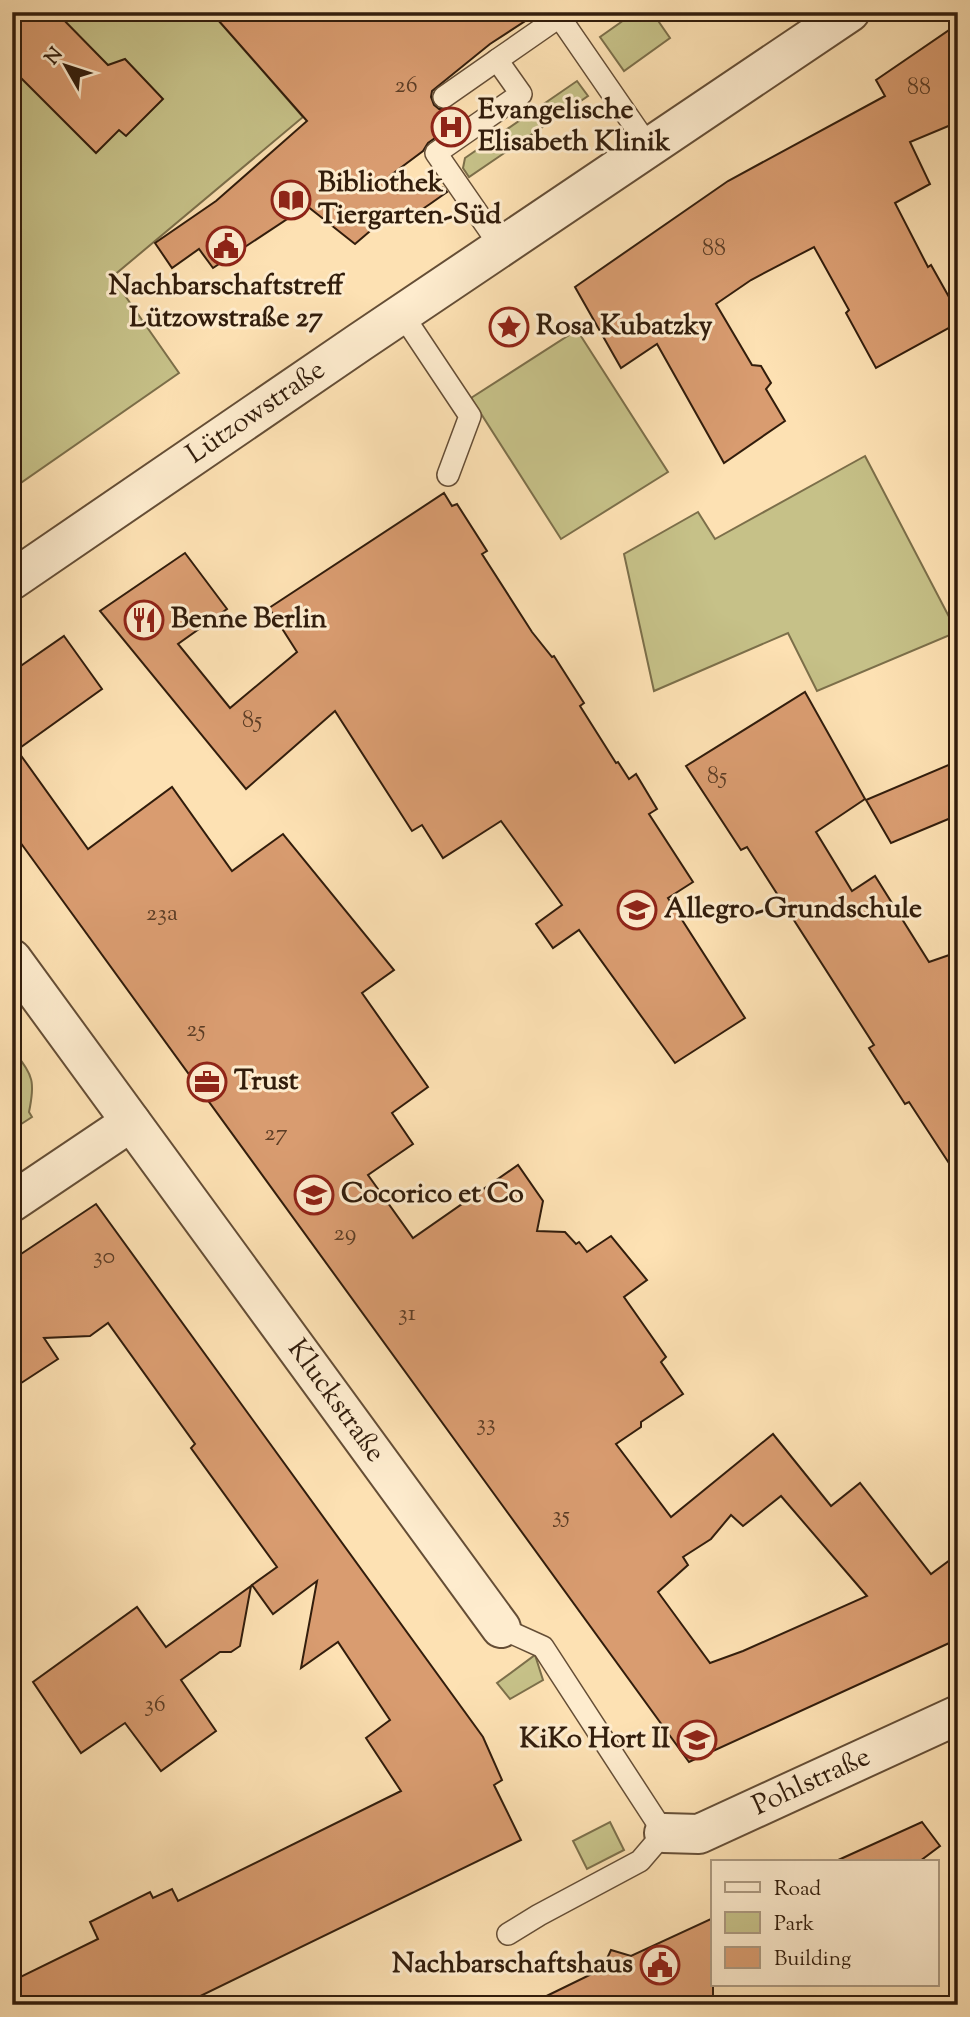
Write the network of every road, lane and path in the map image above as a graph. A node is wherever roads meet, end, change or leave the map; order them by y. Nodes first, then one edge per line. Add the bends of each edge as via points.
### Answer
1 (850, 12) edge
2 (557, 15) edge
3 (497, 60) junction
4 (444, 97) dead end
5 (649, 148) junction
6 (501, 247) junction
7 (401, 314) junction
8 (448, 475) dead end
9 (12, 580) edge
10 (12, 959) edge
11 (131, 1122) junction
12 (12, 1202) edge
13 (501, 1628) joint
14 (958, 1715) edge
15 (664, 1833) junction
16 (508, 1934) dead end

1 - 5 street, Lützowstraße
2 - 3 lane
2 - 5 lane
3 - 4 lane
3 - 6 lane via 521,94 434,149
5 - 6 street, Lützowstraße
6 - 7 street, Lützowstraße
7 - 8 lane via 470,416
7 - 9 street, Lützowstraße
10 - 11 street, Kluckstraße
11 - 12 street
11 - 13 street, Kluckstraße
13 - 15 lane, Kluckstraße via 543,1647
14 - 15 street, Pohlstraße via 699,1834
15 - 16 lane via 640,1861

